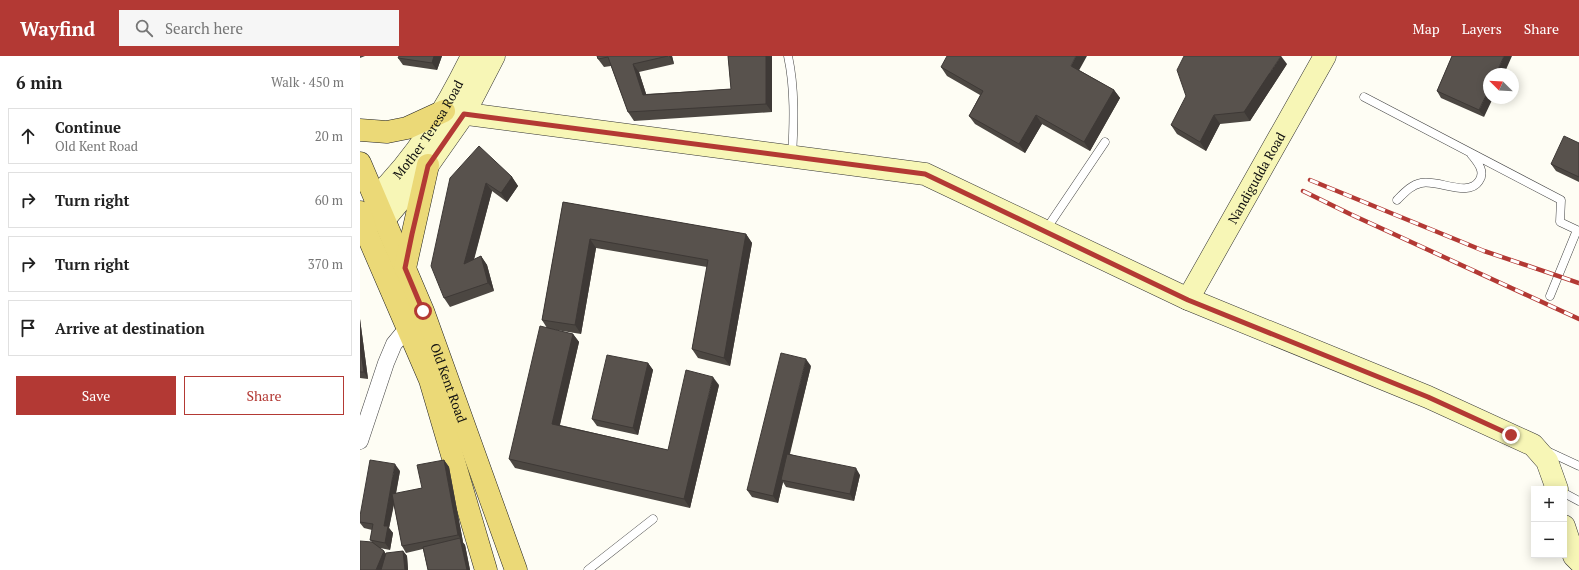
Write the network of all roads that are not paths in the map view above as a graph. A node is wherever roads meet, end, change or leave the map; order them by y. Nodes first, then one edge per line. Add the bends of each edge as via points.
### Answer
1 (472, 56) edge
2 (494, 56) edge
3 (788, 56) edge
4 (1325, 56) edge
5 (1364, 97) dead end
6 (454, 112) junction
7 (360, 130) edge
8 (1105, 142) dead end
9 (1470, 152) junction
10 (792, 156) junction
11 (360, 163) edge
12 (428, 166) junction
13 (1397, 200) dead end
14 (364, 209) edge
15 (370, 231) edge
16 (1045, 232) junction
17 (405, 268) junction
18 (1550, 296) dead end
19 (1188, 300) junction
20 (408, 327) junction
21 (360, 441) edge
22 (1533, 445) junction
23 (1579, 466) edge
24 (1556, 486) edge
25 (1567, 494) edge
26 (1579, 500) edge
27 (653, 519) dead end
28 (1567, 535) edge
29 (1579, 561) edge
30 (486, 570) edge
31 (516, 570) edge
32 (588, 570) edge

1 - 6 street, Mother Teresa Road
2 - 6 street
3 - 10 lane via 794,123
4 - 19 street, Nandigudda Road
5 - 9 lane
6 - 7 main road via 387,132
6 - 10 street
6 - 12 street
6 - 14 street, Mother Teresa Road via 390,184
8 - 16 lane
9 - 13 lane via 1482,171 1481,178 1473,187 1466,189 1432,182 1421,183 1408,189
9 - 18 lane via 1561,200 1560,222 1577,230
10 - 16 street via 925,174
11 - 14 main road
12 - 15 street
12 - 17 main road
14 - 15 main road
15 - 17 main road, Old Kent Road
15 - 20 main road
16 - 19 street
17 - 31 main road, Old Kent Road via 423,311
19 - 22 street via 1428,397
20 - 21 street via 394,344 386,363
20 - 30 main road via 430,380
22 - 23 lane
22 - 24 street via 1547,461
25 - 26 lane
27 - 32 lane
28 - 29 street via 1574,556

